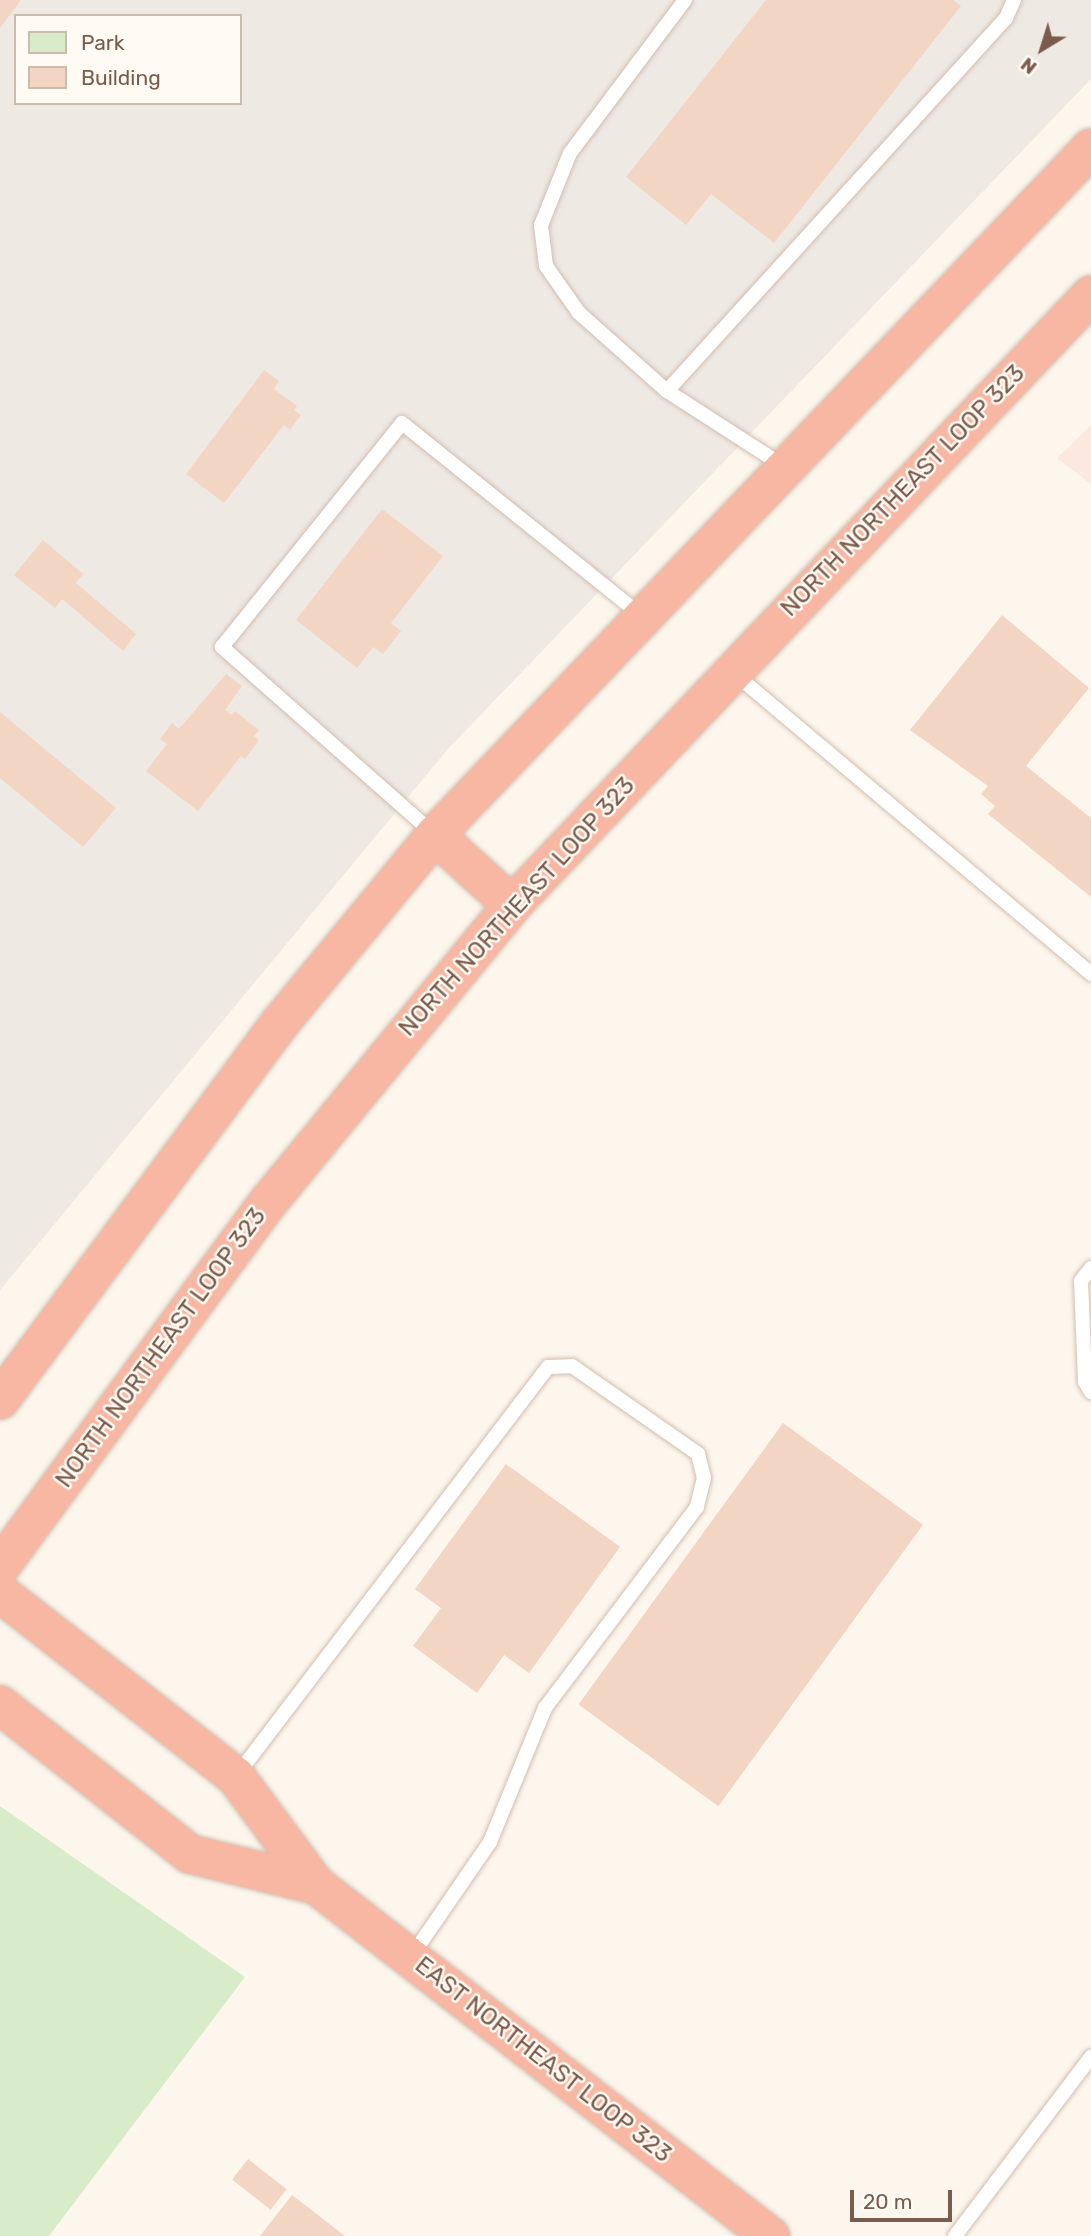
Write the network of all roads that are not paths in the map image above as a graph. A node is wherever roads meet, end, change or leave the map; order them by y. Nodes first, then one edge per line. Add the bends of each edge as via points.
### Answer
1 (685, 0) edge
2 (1014, 0) edge
3 (1091, 148) edge
4 (1091, 295) edge
5 (667, 391) junction
6 (786, 467) junction
7 (644, 617) junction
8 (732, 671) junction
9 (435, 835) junction
10 (512, 905) junction
11 (1091, 974) edge
12 (1091, 1268) edge
13 (1091, 1392) edge
14 (0, 1400) edge
15 (0, 1567) edge
16 (0, 1593) edge
17 (0, 1705) edge
18 (236, 1776) junction
19 (316, 1885) junction
20 (410, 1958) junction
21 (1091, 2057) edge
22 (770, 2236) edge
23 (954, 2236) edge

1 - 5 lane via 570,153 541,225 546,266 579,313
2 - 5 lane via 1006,18
3 - 6 highway
4 - 8 highway, NORTH NORTHEAST LOOP 323
5 - 6 lane
6 - 7 highway
7 - 9 highway
7 - 9 lane via 402,423 222,647
8 - 10 highway, NORTH NORTHEAST LOOP 323
8 - 11 lane
9 - 10 highway
9 - 14 highway via 280,1023
10 - 15 highway, NORTH NORTHEAST LOOP 323 via 277,1190
12 - 13 lane via 1081,1281 1085,1382
16 - 18 highway, EAST NORTHEAST LOOP 323
17 - 19 highway, EAST NORTHEAST LOOP 323 via 190,1854
18 - 19 highway, EAST NORTHEAST LOOP 323
18 - 20 lane via 548,1367 572,1366 698,1454 704,1478 697,1507 545,1708 489,1842
19 - 20 highway, EAST NORTHEAST LOOP 323
20 - 22 highway, EAST NORTHEAST LOOP 323
21 - 23 lane

